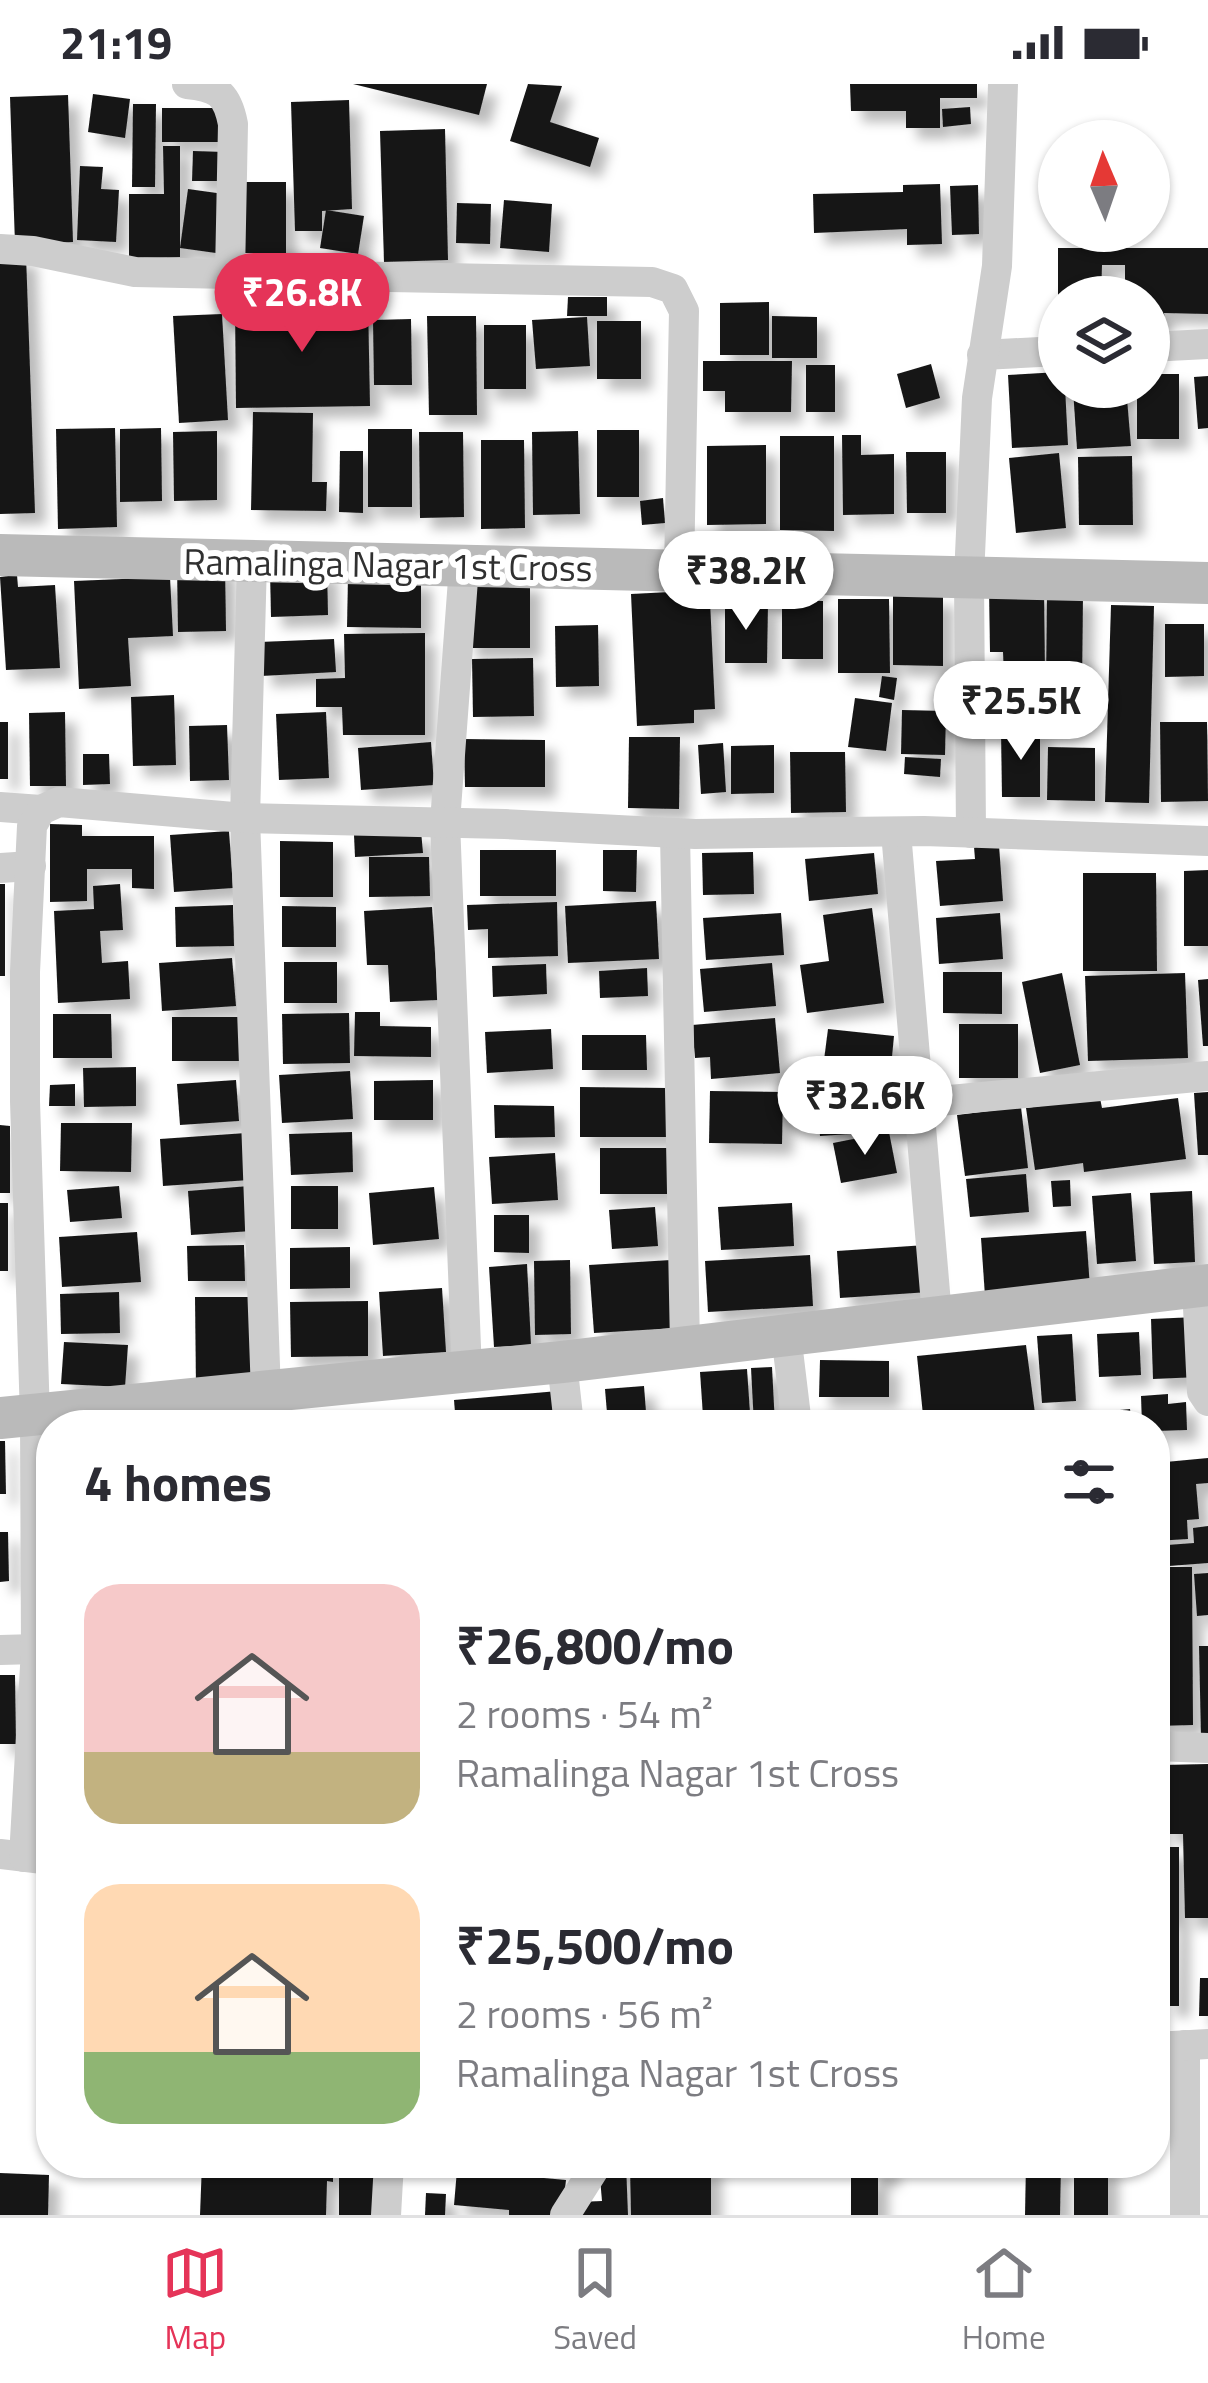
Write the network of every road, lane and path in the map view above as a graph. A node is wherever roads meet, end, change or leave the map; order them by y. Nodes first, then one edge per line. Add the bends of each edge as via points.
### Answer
1 (187, 84) edge
2 (1003, 84) edge
3 (0, 249) edge
4 (230, 274) junction
5 (1208, 344) edge
6 (1170, 346) edge
7 (1038, 352) edge
8 (982, 355) junction
9 (0, 555) edge
10 (252, 561) junction
11 (464, 566) junction
12 (679, 571) junction
13 (969, 577) junction
14 (1208, 583) edge
15 (0, 807) edge
16 (41, 811) junction
17 (245, 818) junction
18 (445, 822) junction
19 (896, 832) junction
20 (971, 833) junction
21 (675, 834) junction
22 (1208, 841) edge
23 (15, 867) edge
24 (1208, 1076) edge
25 (13, 1102) edge
26 (918, 1103) junction
27 (1202, 1286) edge
28 (937, 1316) junction
29 (786, 1334) junction
30 (685, 1346) junction
31 (562, 1362) junction
32 (467, 1372) junction
33 (1208, 1401) edge
34 (269, 1409) edge
35 (567, 1410) edge
36 (795, 1410) edge
37 (18, 1418) edge
38 (36, 1648) junction
39 (0, 1650) edge
40 (1170, 1747) edge
41 (1208, 1748) edge
42 (25, 1857) edge
43 (1183, 2046) edge
44 (387, 2178) edge
45 (588, 2178) edge
46 (386, 2215) edge
47 (565, 2215) edge
48 (1185, 2215) edge

1 - 4 street via 213,87 229,100
2 - 8 street via 998,266
3 - 4 street via 135,272
4 - 12 street via 652,282 673,290 684,311
5 - 6 street
7 - 8 street
8 - 13 street
9 - 10 street, Ramalinga Nagar 1st Cross
10 - 11 street, Ramalinga Nagar 1st Cross
10 - 17 street
11 - 12 street, Ramalinga Nagar 1st Cross
11 - 18 street
12 - 13 street, Ramalinga Nagar 1st Cross
13 - 14 street, Ramalinga Nagar 1st Cross
13 - 20 street
15 - 16 street
16 - 17 street via 59,802
16 - 23 street
17 - 18 street
17 - 34 street
18 - 21 street
18 - 32 street
19 - 20 street
19 - 21 street
19 - 26 street
20 - 22 street
21 - 30 street
23 - 25 street via 25,972
24 - 26 street
25 - 37 street
26 - 28 street
27 - 28 street
27 - 33 street
28 - 29 street
29 - 30 street
29 - 36 street
30 - 31 street
31 - 32 street
31 - 35 street
32 - 34 street
37 - 38 street
38 - 39 street
38 - 42 street
40 - 41 street
43 - 48 street
44 - 46 street
45 - 47 street

